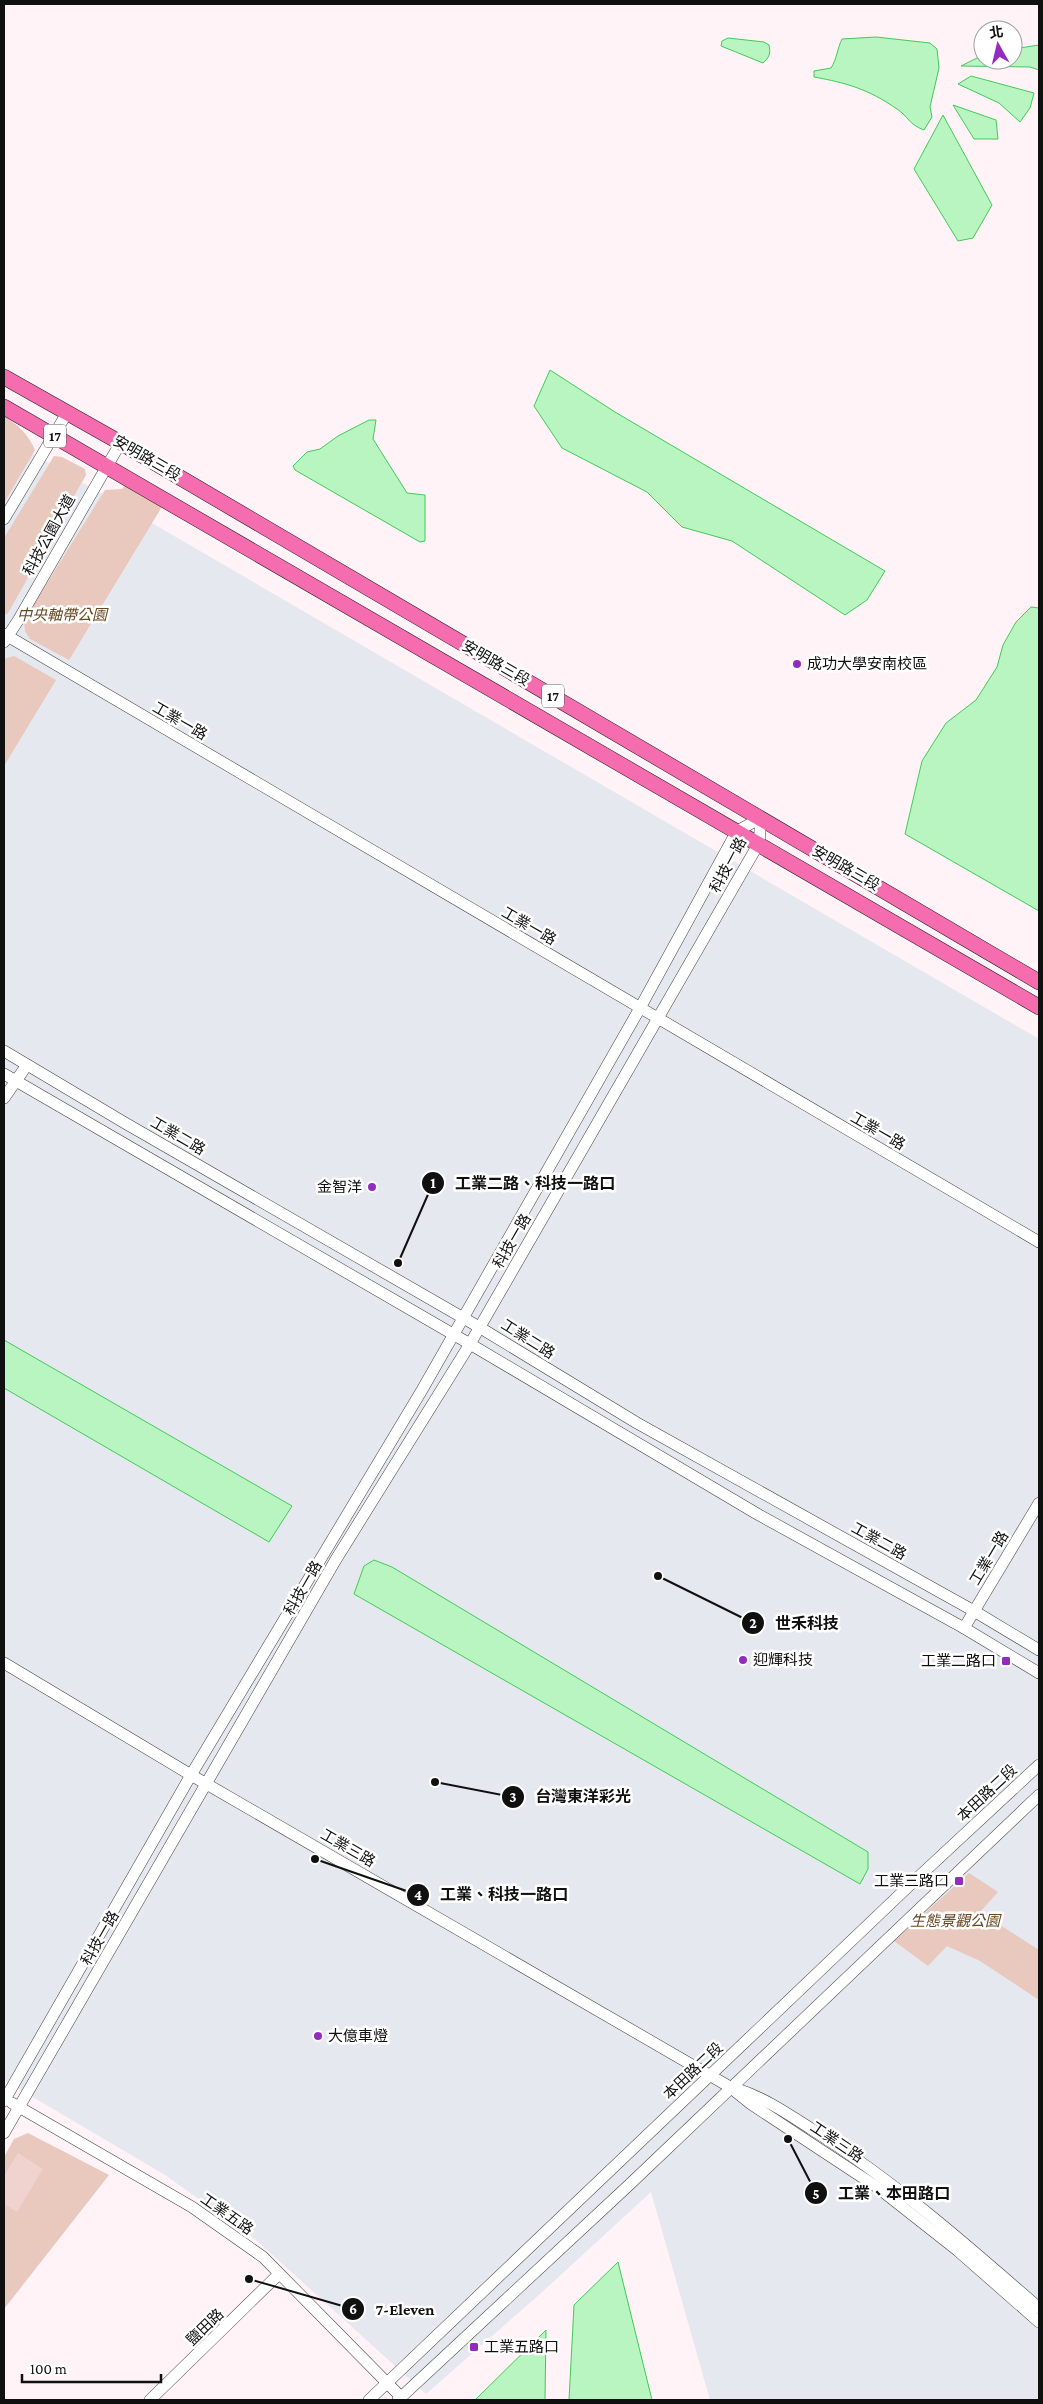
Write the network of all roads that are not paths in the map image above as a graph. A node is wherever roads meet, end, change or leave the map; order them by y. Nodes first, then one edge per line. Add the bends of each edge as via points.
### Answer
1 (4, 377) edge
2 (4, 406) edge
3 (66, 413) junction
4 (52, 435) junction
5 (121, 442) junction
6 (106, 464) junction
7 (4, 519) edge
8 (5, 638) edge
9 (761, 818) junction
10 (737, 831) junction
11 (758, 843) junction
12 (1039, 982) edge
13 (1039, 1006) edge
14 (640, 1008) junction
15 (658, 1019) junction
16 (4, 1050) edge
17 (22, 1062) junction
18 (7, 1078) edge
19 (4, 1098) edge
20 (1039, 1242) edge
21 (462, 1317) junction
22 (479, 1326) junction
23 (453, 1335) junction
24 (470, 1344) junction
25 (1039, 1503) edge
26 (974, 1611) junction
27 (964, 1628) junction
28 (1039, 1650) edge
29 (4, 1663) edge
30 (1039, 1673) edge
31 (1039, 1765) edge
32 (191, 1775) junction
33 (208, 1784) junction
34 (1039, 1794) edge
35 (709, 2075) junction
36 (730, 2087) junction
37 (4, 2099) edge
38 (18, 2107) junction
39 (4, 2133) edge
40 (279, 2274) junction
41 (1012, 2290) junction
42 (1039, 2308) edge
43 (1039, 2322) edge
44 (388, 2383) junction
45 (399, 2398) edge
46 (150, 2400) edge
47 (369, 2400) edge

1 - 3 main road, 安明路三段 / 17
2 - 4 main road, 安明路三段 / 17
3 - 4 street
3 - 5 main road, 安明路三段 / 17
4 - 6 main road, 安明路三段 / 17
4 - 7 street
5 - 6 street, 科技公園大道
5 - 9 main road, 安明路三段 / 17
6 - 8 street, 科技公園大道 via 19,619
6 - 10 main road, 安明路三段 / 17
8 - 14 street, 工業一路
9 - 10 street, 科技一路
9 - 11 street, 科技一路
9 - 12 main road, 安明路三段 / 17
10 - 11 main road, 安明路三段 / 17
10 - 14 street, 科技一路
11 - 13 main road, 安明路三段 / 17
11 - 15 street, 科技一路
14 - 15 street, 工業一路
14 - 21 street, 科技一路
15 - 20 street, 工業一路
15 - 22 street, 科技一路
16 - 17 street, 工業二路
17 - 18 street
17 - 21 street, 工業二路
18 - 19 street
18 - 23 street
21 - 22 street, 工業二路
21 - 23 street, 科技一路
22 - 24 street, 科技一路
22 - 26 street, 工業二路 via 637,1423
23 - 24 street
23 - 32 street, 科技一路
24 - 27 street via 759,1515
24 - 33 street, 科技一路 via 335,1561
25 - 26 street, 工業一路
26 - 27 street, 工業一路
26 - 28 street, 工業二路
27 - 30 street
29 - 32 street, 工業三路
31 - 35 street, 本田路二段
32 - 33 street, 工業三路
32 - 37 street, 科技一路
33 - 35 street, 工業三路
33 - 38 street, 科技一路
34 - 36 street
35 - 36 street, 工業三路
35 - 44 street, 本田路二段
36 - 41 street, 工業三路 via 751,2104 845,2158 957,2250
36 - 45 street
37 - 38 street, 工業五路
38 - 39 street, 科技一路
38 - 40 street, 工業五路 via 192,2207 263,2258
40 - 44 street, 工業五路
40 - 46 street, 鹽田路
41 - 42 street, 工業三路
41 - 43 street, 工業三路
44 - 45 street, 工業五路
44 - 47 street, 本田路二段

